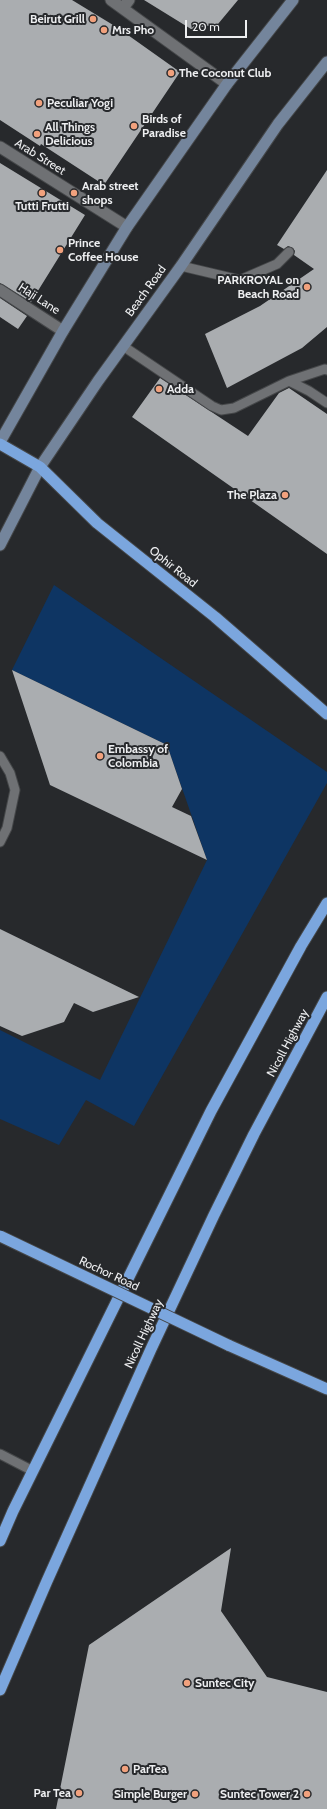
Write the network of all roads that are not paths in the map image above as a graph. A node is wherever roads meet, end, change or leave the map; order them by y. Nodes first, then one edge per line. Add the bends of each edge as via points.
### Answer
1 (111, 0) edge
2 (293, 0) edge
3 (126, 4) edge
4 (327, 62) edge
5 (227, 84) junction
6 (0, 147) edge
7 (127, 227) junction
8 (289, 252) dead end
9 (181, 266) junction
10 (0, 290) edge
11 (63, 331) junction
12 (123, 346) junction
13 (327, 370) edge
14 (289, 381) junction
15 (327, 403) edge
16 (0, 443) edge
17 (40, 467) junction
18 (0, 545) edge
19 (327, 714) edge
20 (0, 756) edge
21 (0, 842) edge
22 (327, 903) edge
23 (327, 997) edge
24 (0, 1236) edge
25 (327, 1389) edge
26 (0, 1454) edge
27 (33, 1471) junction
28 (0, 1541) edge
29 (0, 1690) edge

1 - 3 street
2 - 5 main road
3 - 5 street
4 - 9 main road, Beach Road via 278,124
5 - 7 main road
6 - 7 street, Arab Street
7 - 11 main road
8 - 9 lane via 277,264 240,280
9 - 12 main road, Beach Road
10 - 11 street, Haji Lane
11 - 16 main road
12 - 14 lane via 221,410 234,408
12 - 17 main road, Beach Road
13 - 14 lane
14 - 15 lane via 309,390
16 - 17 highway, Ophir Road
17 - 18 main road, Beach Road
17 - 19 highway, Ophir Road via 97,523 215,617
20 - 21 lane via 10,773 14,790 7,828
22 - 27 highway via 211,1111
23 - 29 highway, Nicoll Highway via 254,1134 151,1349
24 - 25 highway, Rochor Road, bridge via 228,1345
26 - 27 lane
27 - 28 highway

